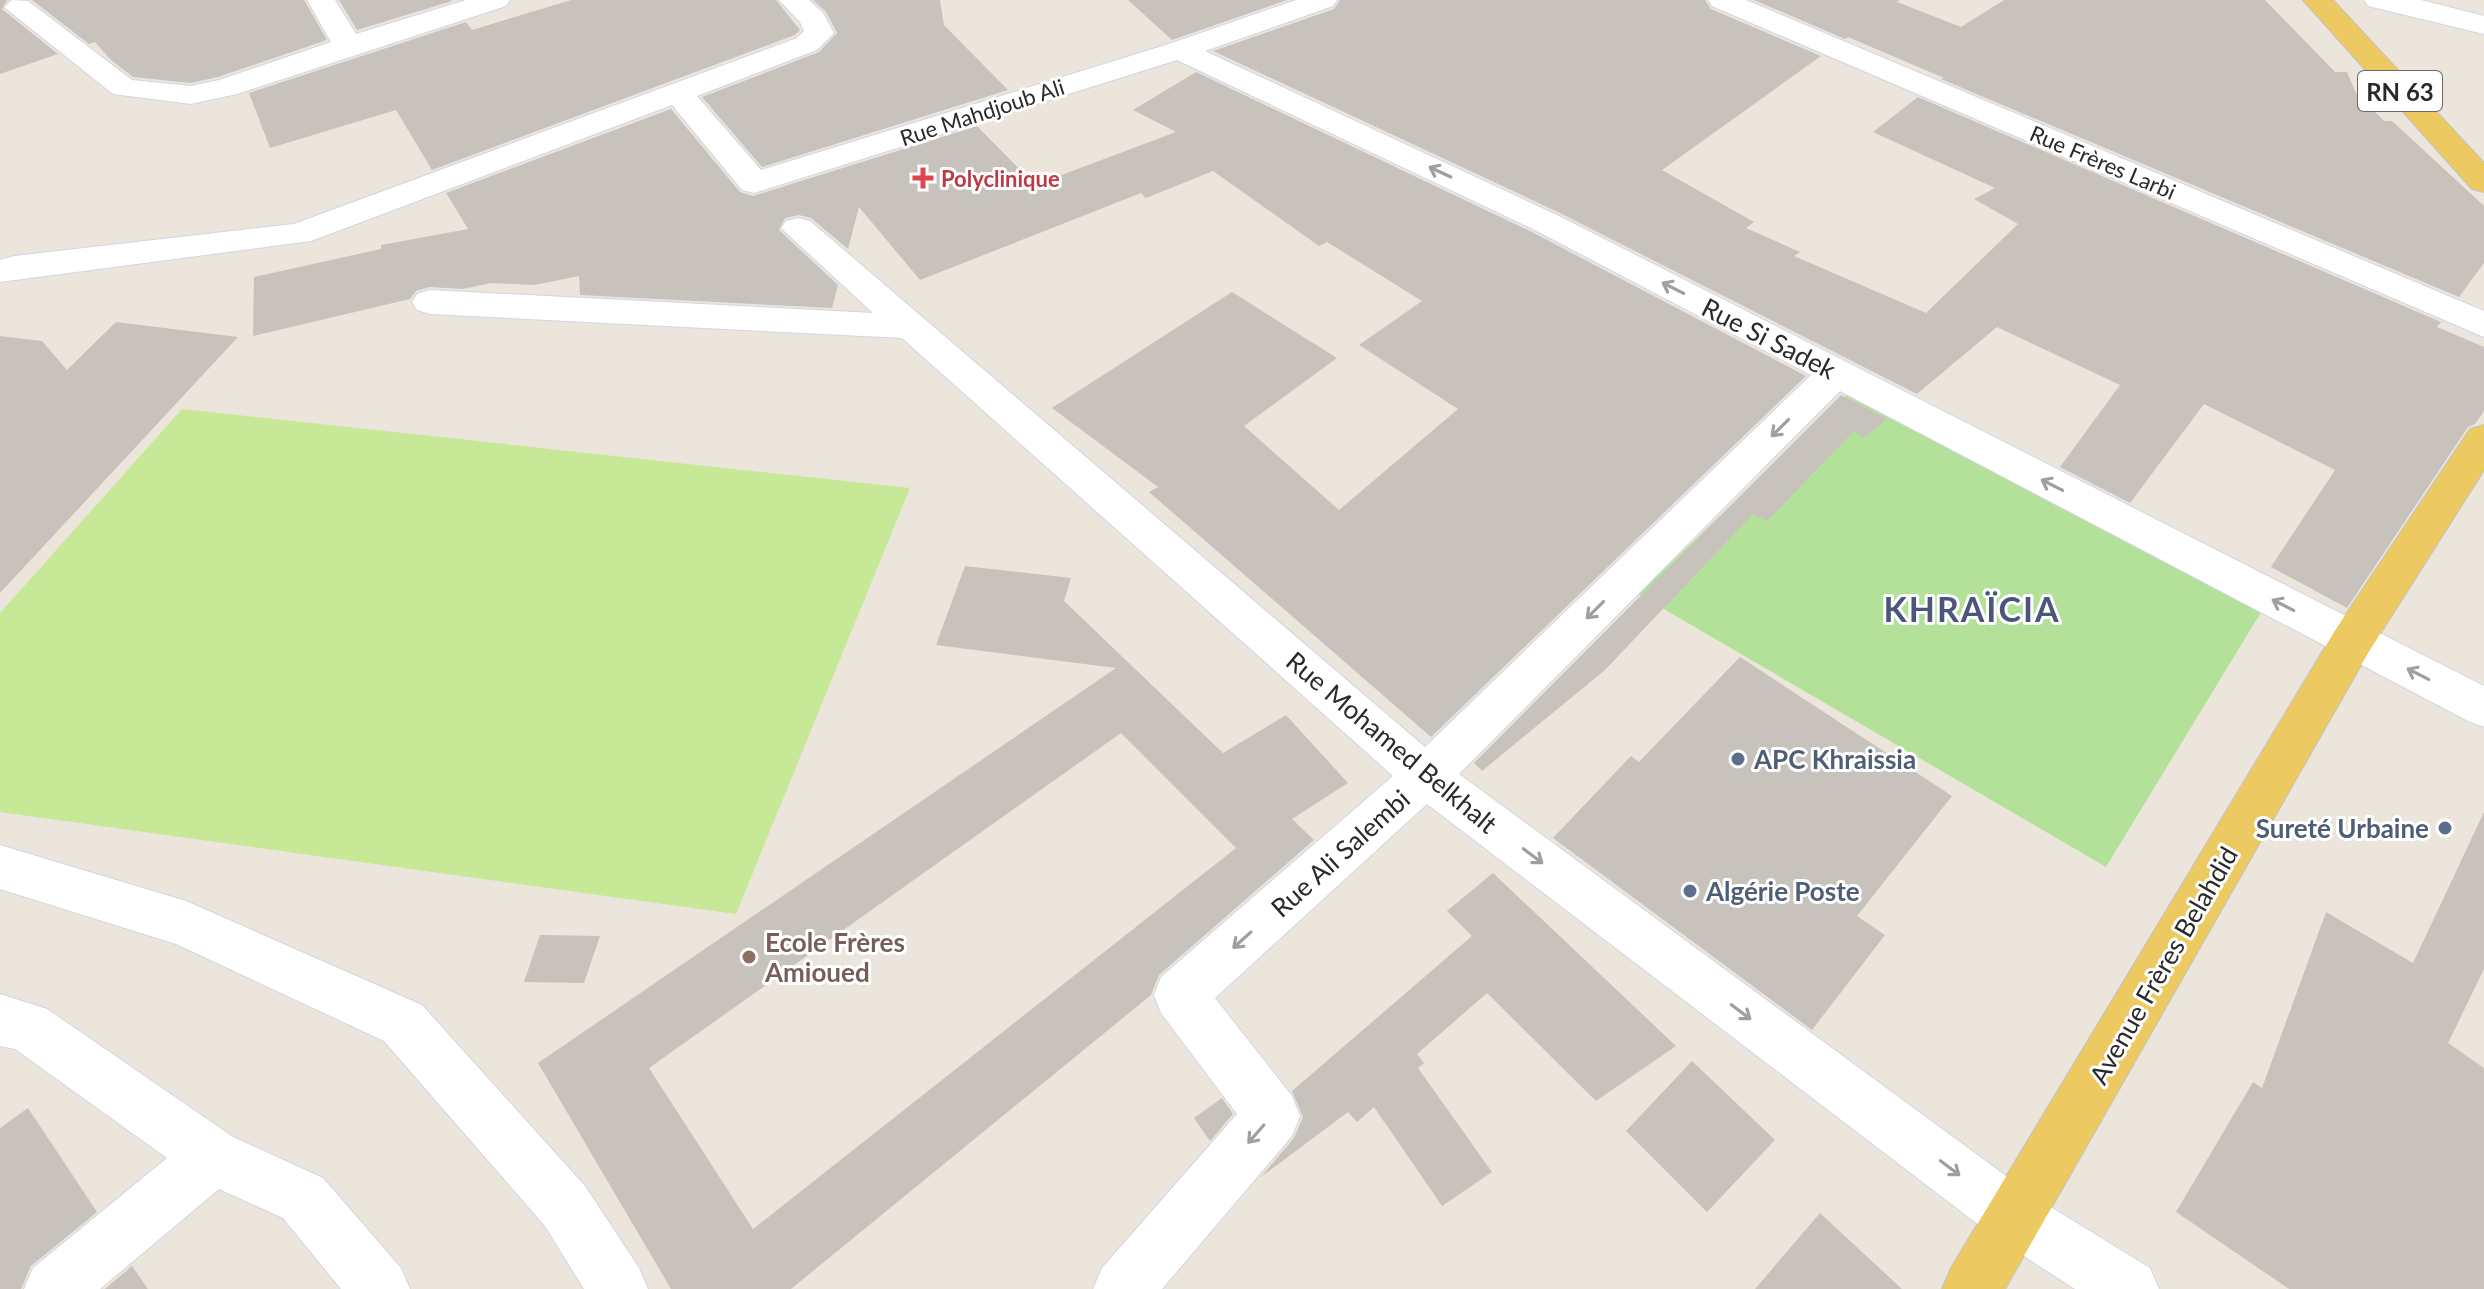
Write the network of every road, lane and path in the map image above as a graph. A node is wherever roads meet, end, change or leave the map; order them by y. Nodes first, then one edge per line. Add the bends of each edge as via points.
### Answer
1 (321, 0) edge
2 (496, 0) edge
3 (793, 0) edge
4 (1323, 0) edge
5 (1722, 0) edge
6 (2317, 0) edge
7 (2378, 0) edge
8 (25, 2) edge
9 (2438, 12) junction
10 (2484, 25) edge
11 (348, 46) junction
12 (1179, 50) junction
13 (2484, 52) edge
14 (677, 91) junction
15 (2484, 182) edge
16 (798, 228) dead end
17 (0, 271) edge
18 (430, 302) dead end
19 (2484, 325) edge
20 (911, 327) junction
21 (1836, 373) junction
22 (2484, 439) edge
23 (2352, 641) junction
24 (2484, 708) edge
25 (1426, 776) junction
26 (0, 867) edge
27 (0, 1020) edge
28 (213, 1157) junction
29 (2016, 1218) junction
30 (54, 1289) edge
31 (380, 1289) edge
32 (618, 1289) edge
33 (1123, 1289) edge
34 (1972, 1289) edge
35 (2129, 1289) edge

1 - 11 street
2 - 11 street
3 - 14 street via 819,33 807,44
4 - 12 street, Rue Mahdjoub Ali
5 - 19 street, Rue Frères Larbi
6 - 15 main road, RN 63
7 - 9 street
8 - 11 street via 124,88 156,93 191,95 226,88
9 - 10 street
9 - 13 street
12 - 14 street, Rue Mahdjoub Ali via 754,183
21 -> 12 street, Rue Si Sadek via 1545,222
14 - 17 street via 299,234
16 - 20 street, Rue Mohamed Belkhalt
18 - 20 street
20 - 25 street, Rue Mohamed Belkhalt
23 -> 21 street, Rue Si Sadek
21 -> 25 street, Rue Ali Salembi
22 - 23 main road, Avenue Frères Belahdid
24 -> 23 street, Rue Si Sadek
23 - 29 main road, Avenue Frères Belahdid
25 -> 29 street, Rue Mohamed Belkhalt
25 -> 33 street, Rue Ali Salembi via 1180,995 1272,1116
26 - 32 street via 186,924 403,1023 565,1206
27 - 28 street via 28,1027
28 - 30 street
28 - 31 street via 303,1198
29 - 34 main road, Avenue Frères Belahdid
29 - 35 street, Rue Mohamed Belkhalt

